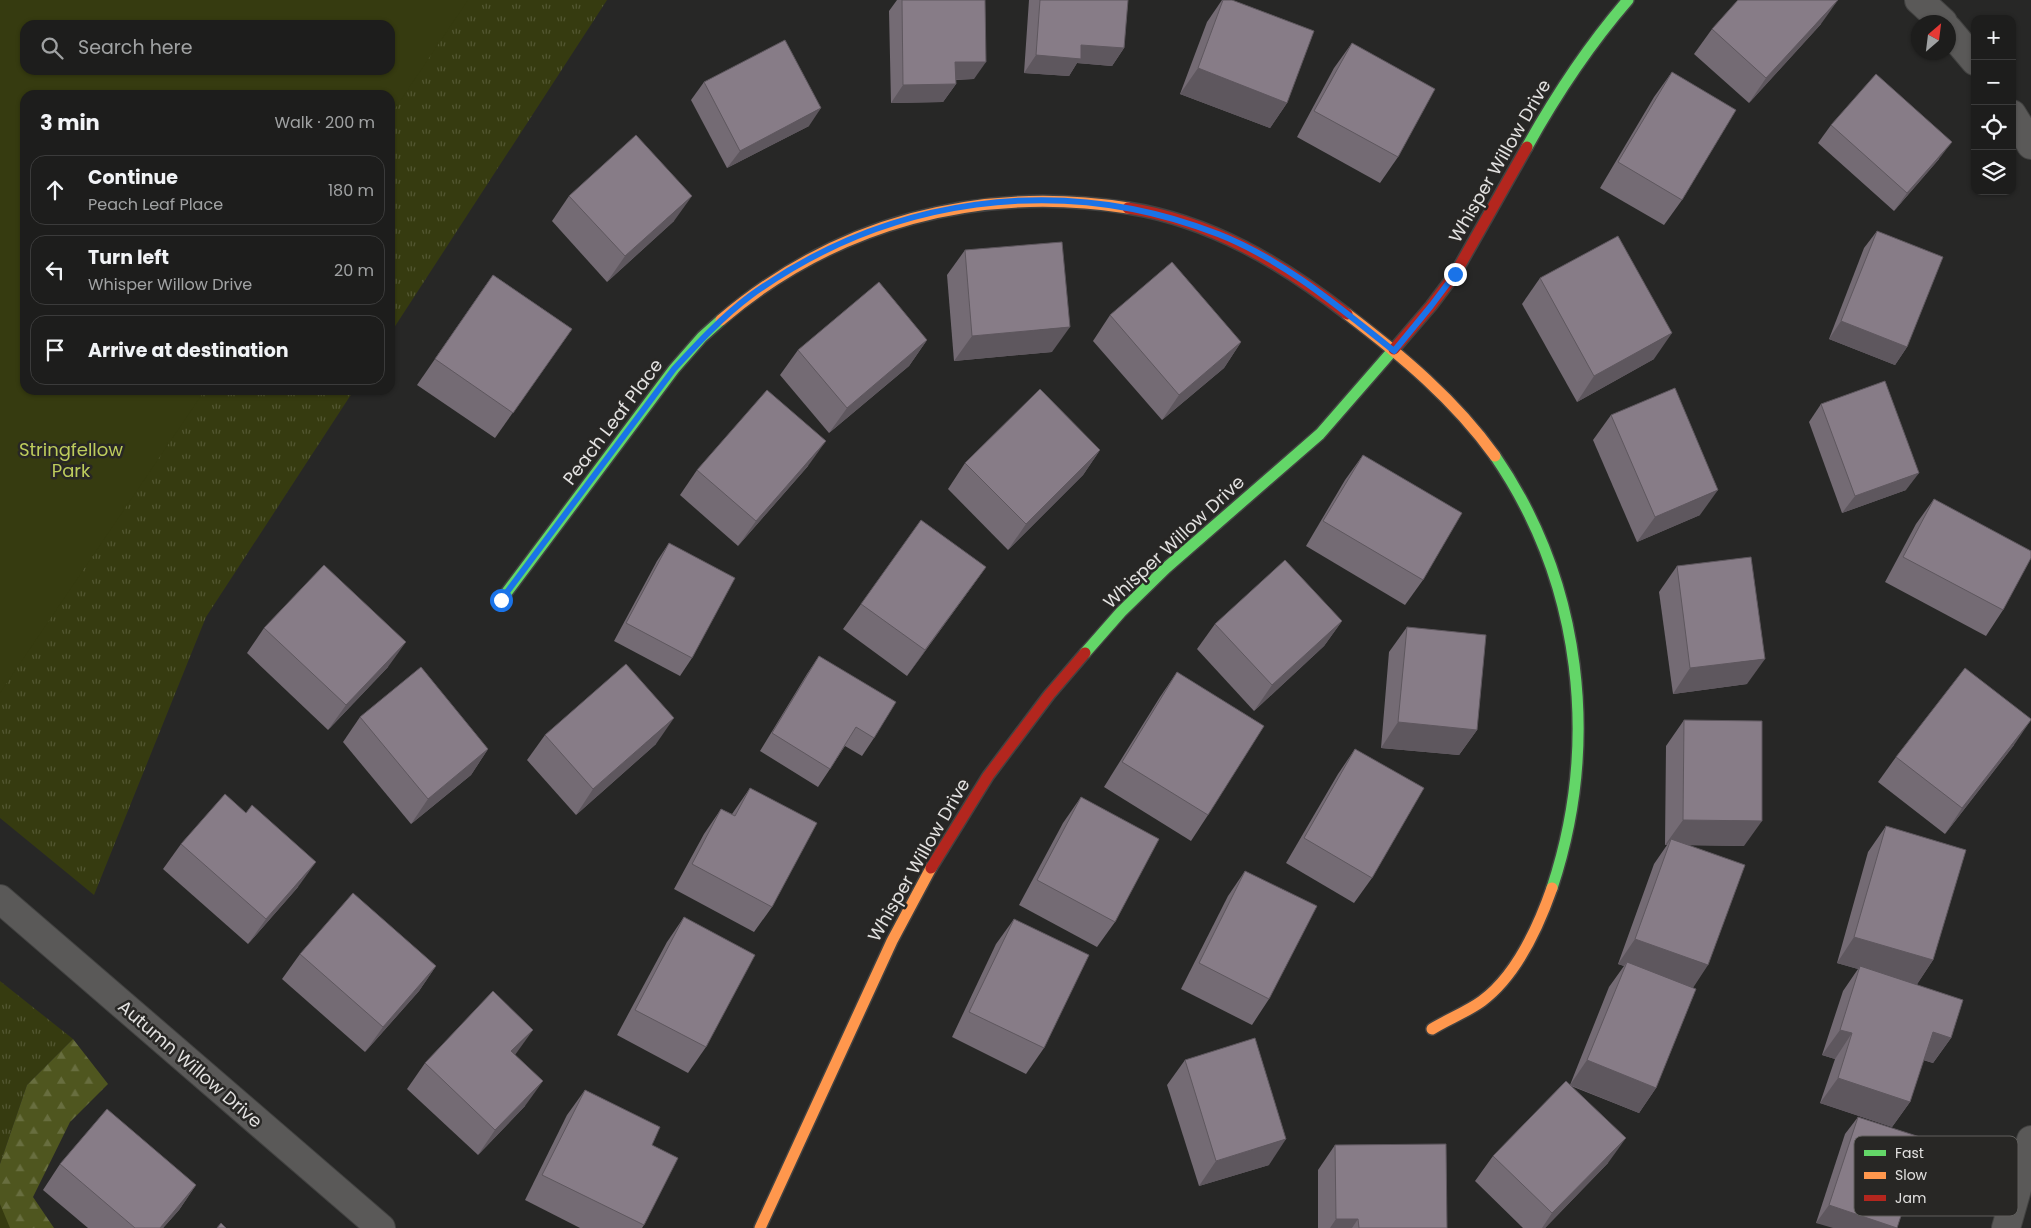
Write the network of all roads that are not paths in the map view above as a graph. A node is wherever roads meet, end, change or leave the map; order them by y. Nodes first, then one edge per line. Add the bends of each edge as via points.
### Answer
1 (1628, 0) edge
2 (1919, 0) edge
3 (1935, 15) edge
4 (1956, 38) edge
5 (1974, 60) edge
6 (2016, 121) edge
7 (2031, 145) edge
8 (1394, 351) junction
9 (501, 600) dead end
10 (0, 899) edge
11 (1432, 1029) dead end
12 (2031, 1140) edge
13 (2018, 1186) edge
14 (381, 1228) edge
15 (760, 1228) edge

1 - 8 street, Whisper Willow Drive via 1602,30 1550,106 1455,274
2 - 3 street
4 - 5 street
6 - 7 street
8 - 9 street, Peach Leaf Place via 1318,290 1276,262 1220,234 1173,218 1104,204 1005,200 969,204 906,218 853,237 796,265 749,297 706,334 674,369
8 - 11 street, Peach Leaf Place via 1459,411 1504,469 1524,504 1546,550 1562,598 1578,697 1579,754 1572,812 1558,872 1535,931 1512,968 1485,999
8 - 15 street, Whisper Willow Drive via 1320,434 1166,568 1121,612 1049,695 988,776 934,862 892,941
10 - 14 street, Autumn Willow Drive
12 - 13 street

